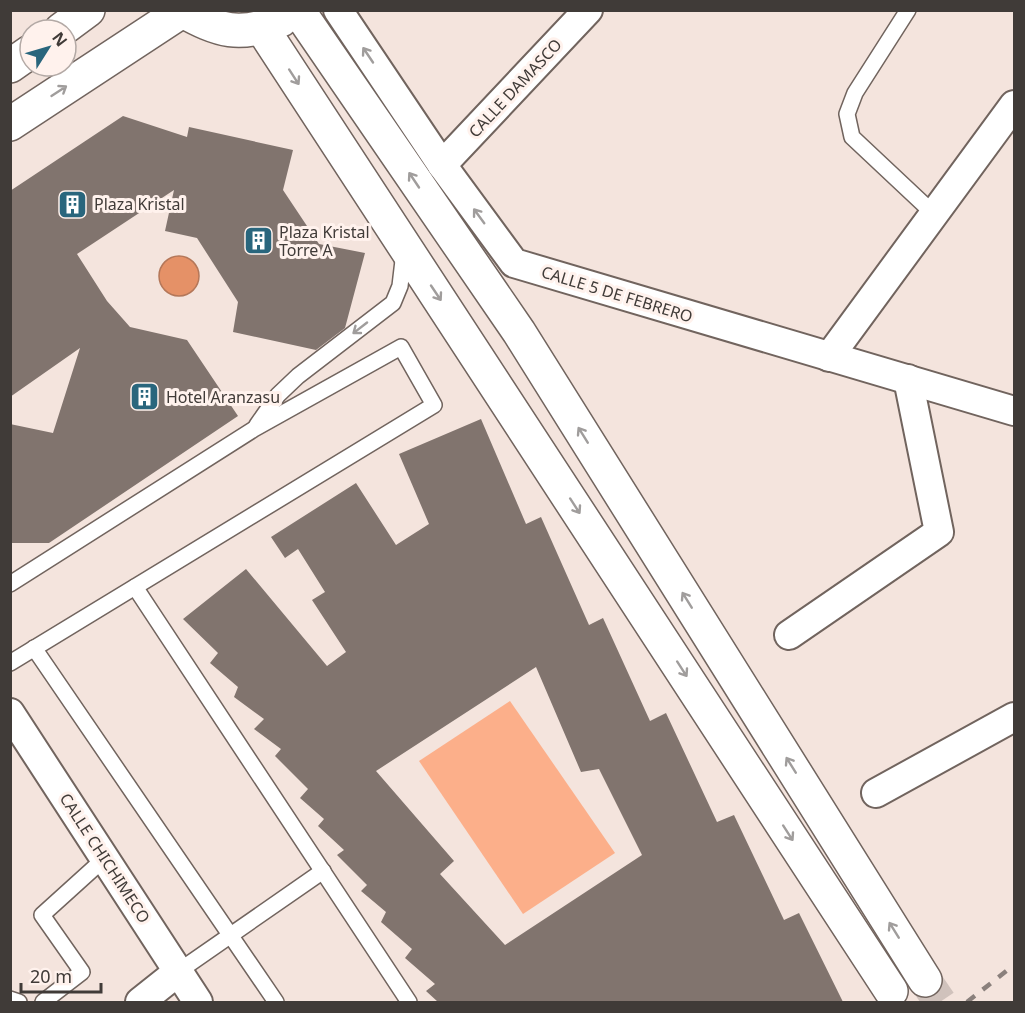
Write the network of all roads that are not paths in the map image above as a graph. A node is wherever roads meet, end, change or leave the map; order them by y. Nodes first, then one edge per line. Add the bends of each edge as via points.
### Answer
1 (298, 10) edge
2 (338, 10) edge
3 (588, 10) edge
4 (908, 10) edge
5 (181, 11) edge
6 (262, 28) junction
7 (1014, 105) edge
8 (10, 123) edge
9 (442, 165) junction
10 (934, 214) junction
11 (405, 246) junction
12 (829, 357) junction
13 (908, 379) junction
14 (1014, 411) edge
15 (254, 429) junction
16 (10, 584) edge
17 (135, 587) junction
18 (789, 635) dead end
19 (34, 648) junction
20 (10, 663) edge
21 (10, 713) edge
22 (1014, 717) edge
23 (876, 793) dead end
24 (105, 858) junction
25 (323, 871) junction
26 (230, 935) junction
27 (179, 971) junction
28 (926, 980) tunnel mouth
29 (891, 991) tunnel mouth
30 (10, 999) edge
31 (19, 1002) edge
32 (43, 1002) edge
33 (140, 1002) edge
34 (198, 1002) edge
35 (276, 1002) edge
36 (409, 1002) edge

1 - 6 main road
28 -> 1 main road via 519,332
9 -> 2 street, CALLE 5 DE FEBRERO
3 - 9 street, CALLE DAMASCO
4 - 10 lane via 855,93 847,114 852,137
5 - 6 main road via 214,27 243,31
8 -> 5 main road
6 -> 11 main road
7 - 10 street
12 -> 9 street, CALLE 5 DE FEBRERO via 514,263
10 - 12 street
11 -> 15 lane via 400,286 393,303 298,376 278,395
11 -> 29 main road
12 - 13 street, CALLE 5 DE FEBRERO
13 - 14 street, CALLE 5 DE FEBRERO
13 - 18 street via 939,532
15 - 16 lane
15 - 17 lane via 401,347 434,405
17 - 19 lane
17 - 25 lane
19 - 20 lane
19 - 26 lane
21 - 24 street, CALLE CHICHIMECO
22 - 23 street
24 - 27 street, CALLE CHICHIMECO
24 - 32 lane via 42,915 82,972
25 - 26 lane
25 - 36 lane
26 - 27 lane
26 - 35 lane
27 - 33 street
27 - 34 street, CALLE CHICHIMECO
30 - 31 lane

